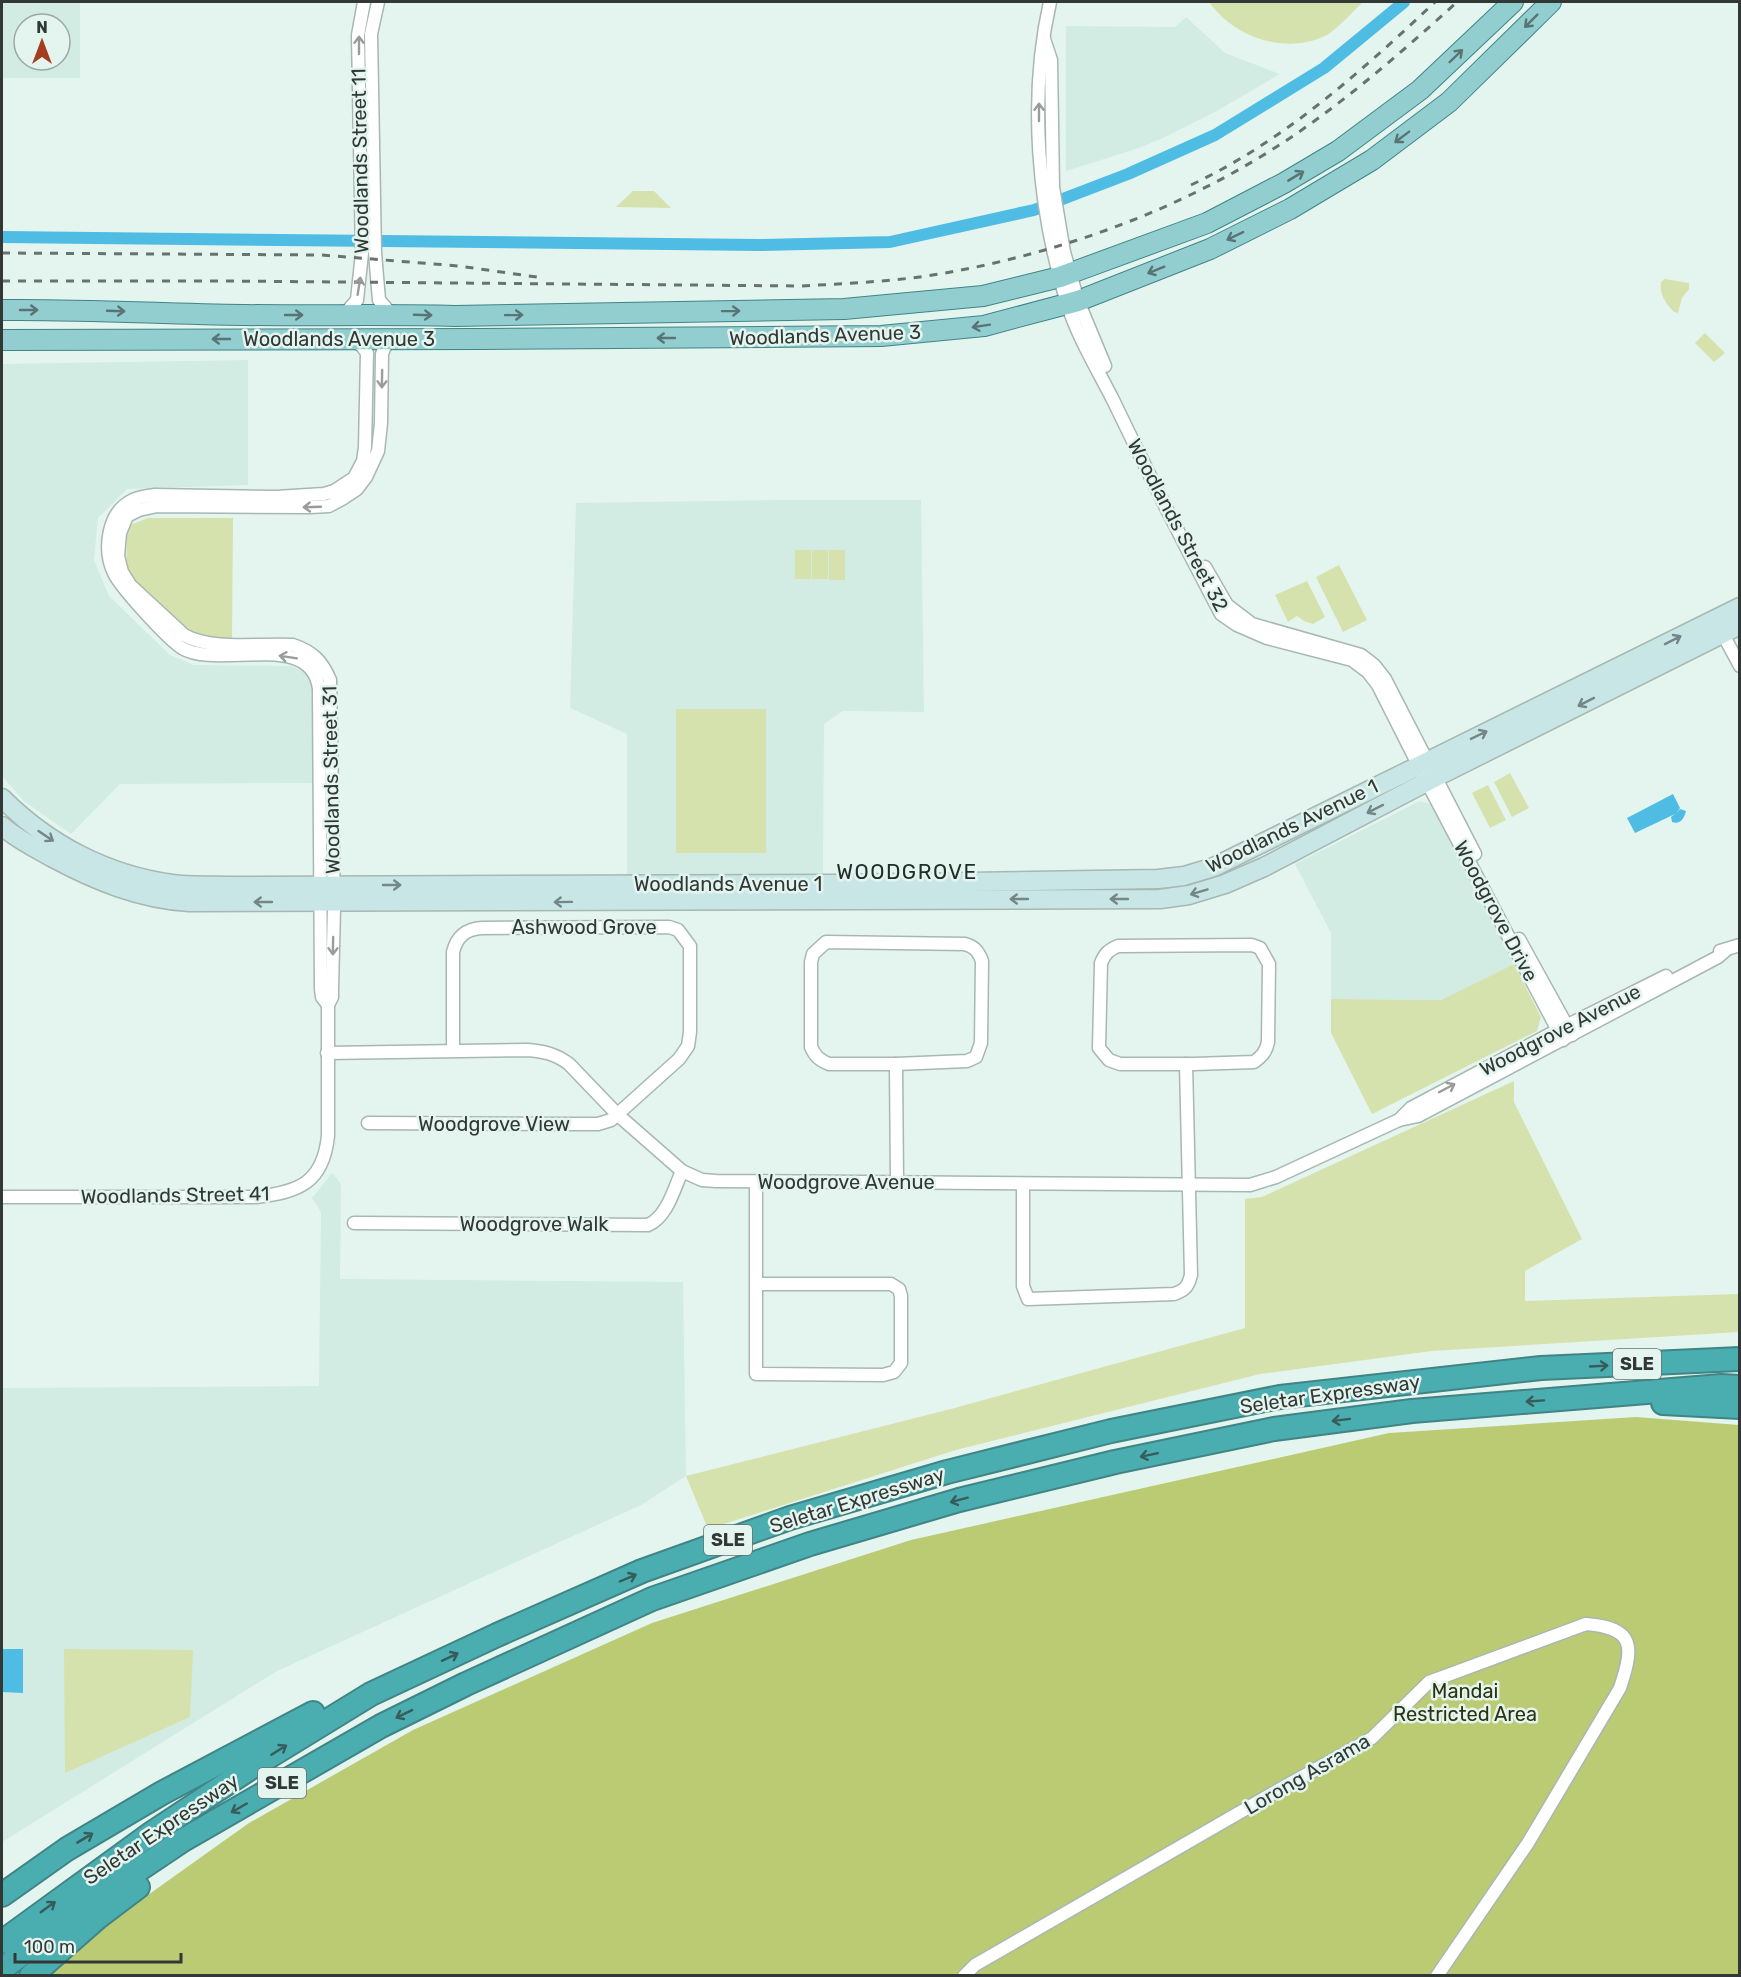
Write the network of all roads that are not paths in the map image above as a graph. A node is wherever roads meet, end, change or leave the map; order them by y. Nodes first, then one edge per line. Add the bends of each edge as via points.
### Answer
1 (364, 2) edge
2 (378, 2) edge
3 (1050, 2) edge
4 (1513, 2) edge
5 (1551, 2) edge
6 (1493, 21) junction
7 (1512, 41) junction
8 (368, 219) junction
9 (369, 253) junction
10 (1062, 271) junction
11 (1073, 303) junction
12 (2, 310) edge
13 (392, 314) junction
14 (344, 315) junction
15 (2, 340) edge
16 (353, 340) junction
17 (393, 340) junction
18 (1731, 623) edge
19 (1740, 666) edge
20 (1422, 762) junction
21 (1431, 780) junction
22 (2, 798) edge
23 (2, 826) edge
24 (327, 894) junction
25 (1740, 945) edge
26 (1565, 1033) junction
27 (453, 1050) junction
28 (327, 1053) junction
29 (896, 1064) junction
30 (1186, 1065) junction
31 (618, 1115) junction
32 (368, 1123) dead end
33 (682, 1171) junction
34 (756, 1182) junction
35 (897, 1183) junction
36 (1023, 1184) junction
37 (1190, 1185) junction
38 (2, 1197) edge
39 (354, 1223) dead end
40 (756, 1284) junction
41 (1740, 1359) edge
42 (1740, 1387) edge
43 (1568, 1399) junction
44 (1740, 1407) edge
45 (371, 1694) junction
46 (183, 1840) junction
47 (2, 1895) edge
48 (2, 1942) edge
49 (2, 1969) edge
50 (31, 1976) edge
51 (964, 1976) edge
52 (1437, 1976) edge

8 -> 1 street, Woodlands Street 11 via 358,35
2 - 8 street, Woodlands Street 11 via 371,34
3 - 10 street, Woodlands Street 32 via 1040,59 1040,164 1054,217
4 - 6 main road
5 -> 7 main road, Woodlands Avenue 3
6 - 7 main road via 1488,42 1496,47
10 -> 6 main road via 1207,223 1284,183 1346,146 1420,90
7 -> 11 main road, Woodlands Avenue 3 via 1449,102 1372,160 1210,249
8 - 9 street, Woodlands Street 11
9 - 13 street, Woodlands Street 11 via 379,300
14 -> 9 street, Woodlands Street 11 via 357,300
10 - 11 street, Woodlands Street 32
13 -> 10 main road, Woodlands Avenue 3 via 844,309 983,296 1041,282 1053,272
11 -> 17 main road, Woodlands Avenue 3 via 984,326 904,335
11 - 20 street, Woodlands Street 32 via 1145,452 1227,605 1252,624 1361,655 1374,665 1385,679
12 -> 14 main road, Woodlands Avenue 3
13 - 14 main road, Woodlands Avenue 3
16 -> 15 main road, Woodlands Avenue 3
16 - 17 main road, Woodlands Avenue 3
24 -> 16 street, Woodlands Street 31 via 319,689 314,673 304,662 289,657 204,654 182,647 124,589 111,565 108,545 116,514 131,501 143,497 308,496 334,491 354,478 365,447 367,353
17 -> 24 street, Woodlands Street 31 via 382,354 378,452 366,477 350,494 329,506 157,506 127,516 120,533 118,556 130,585 184,635 209,644 293,645 315,656 326,671 331,689
18 - 19 street
20 -> 18 main road, Woodlands Avenue 1
18 -> 21 main road, Woodlands Avenue 1
20 - 21 street, Woodlands Street 32
24 -> 20 main road, Woodlands Avenue 1 via 1184,876 1214,867
21 -> 24 main road, Woodlands Avenue 1 via 1225,884 1160,899
21 - 26 street, Woodgrove Drive
22 -> 24 main road, Woodlands Avenue 1 via 51,840 117,871 174,884
24 -> 23 main road, Woodlands Avenue 1 via 200,902 143,896 80,873
24 - 28 street, Woodlands Street 41 via 322,997 328,1005
25 - 26 street, Woodgrove Avenue
26 - 37 street, Woodgrove Avenue via 1411,1107 1399,1120 1276,1177 1250,1185
27 - 28 street, Woodgrove Avenue
27 - 31 street, Woodgrove Avenue via 537,1050 561,1058
27 - 31 street, Ashwood Grove via 453,952 458,938 466,932 478,928 678,930 690,946 688,1046
28 - 38 street, Woodlands Street 41 via 326,1150 321,1167 297,1188 256,1197
29 - 29 street via 829,1064 814,1055 811,962 813,954 826,942 965,944 979,952 981,1043 976,1057 967,1061
29 - 35 street
30 - 30 street via 1120,1064 1104,1056 1100,1048 1104,956 1118,946 1260,948 1269,964 1267,1049 1254,1062
30 - 37 street
31 - 32 street, Woodgrove View via 598,1124
31 - 33 street, Woodgrove Avenue
33 - 34 street, Woodgrove Avenue via 702,1180
33 - 39 street, Woodgrove Walk via 662,1215 648,1225
34 - 35 street, Woodgrove Avenue
34 - 40 street
35 - 36 street, Woodgrove Avenue
36 - 37 street, Woodgrove Avenue
36 - 37 street via 1023,1286 1028,1299 1174,1294 1184,1290 1191,1275
40 - 40 street via 891,1284 901,1296 901,1363 894,1372 883,1375 756,1374
45 -> 41 highway, Seletar Expressway / SLE via 642,1571 790,1518 947,1472 1111,1431 1280,1397 1541,1368
42 - 43 highway, Seletar Expressway / SLE
43 - 44 highway
43 -> 46 highway, Seletar Expressway / SLE via 1412,1411 1274,1429 959,1500 810,1544 652,1599 466,1684 381,1726
47 -> 45 highway via 67,1849 162,1793 329,1705
48 -> 45 highway, Seletar Expressway / SLE via 152,1833
46 - 49 highway, Seletar Expressway
46 - 50 highway via 155,1874
51 - 52 street, Lorong Asrama via 975,1965 1372,1738 1429,1682 1586,1624 1620,1631 1629,1646 1629,1662 1620,1688 1528,1843

